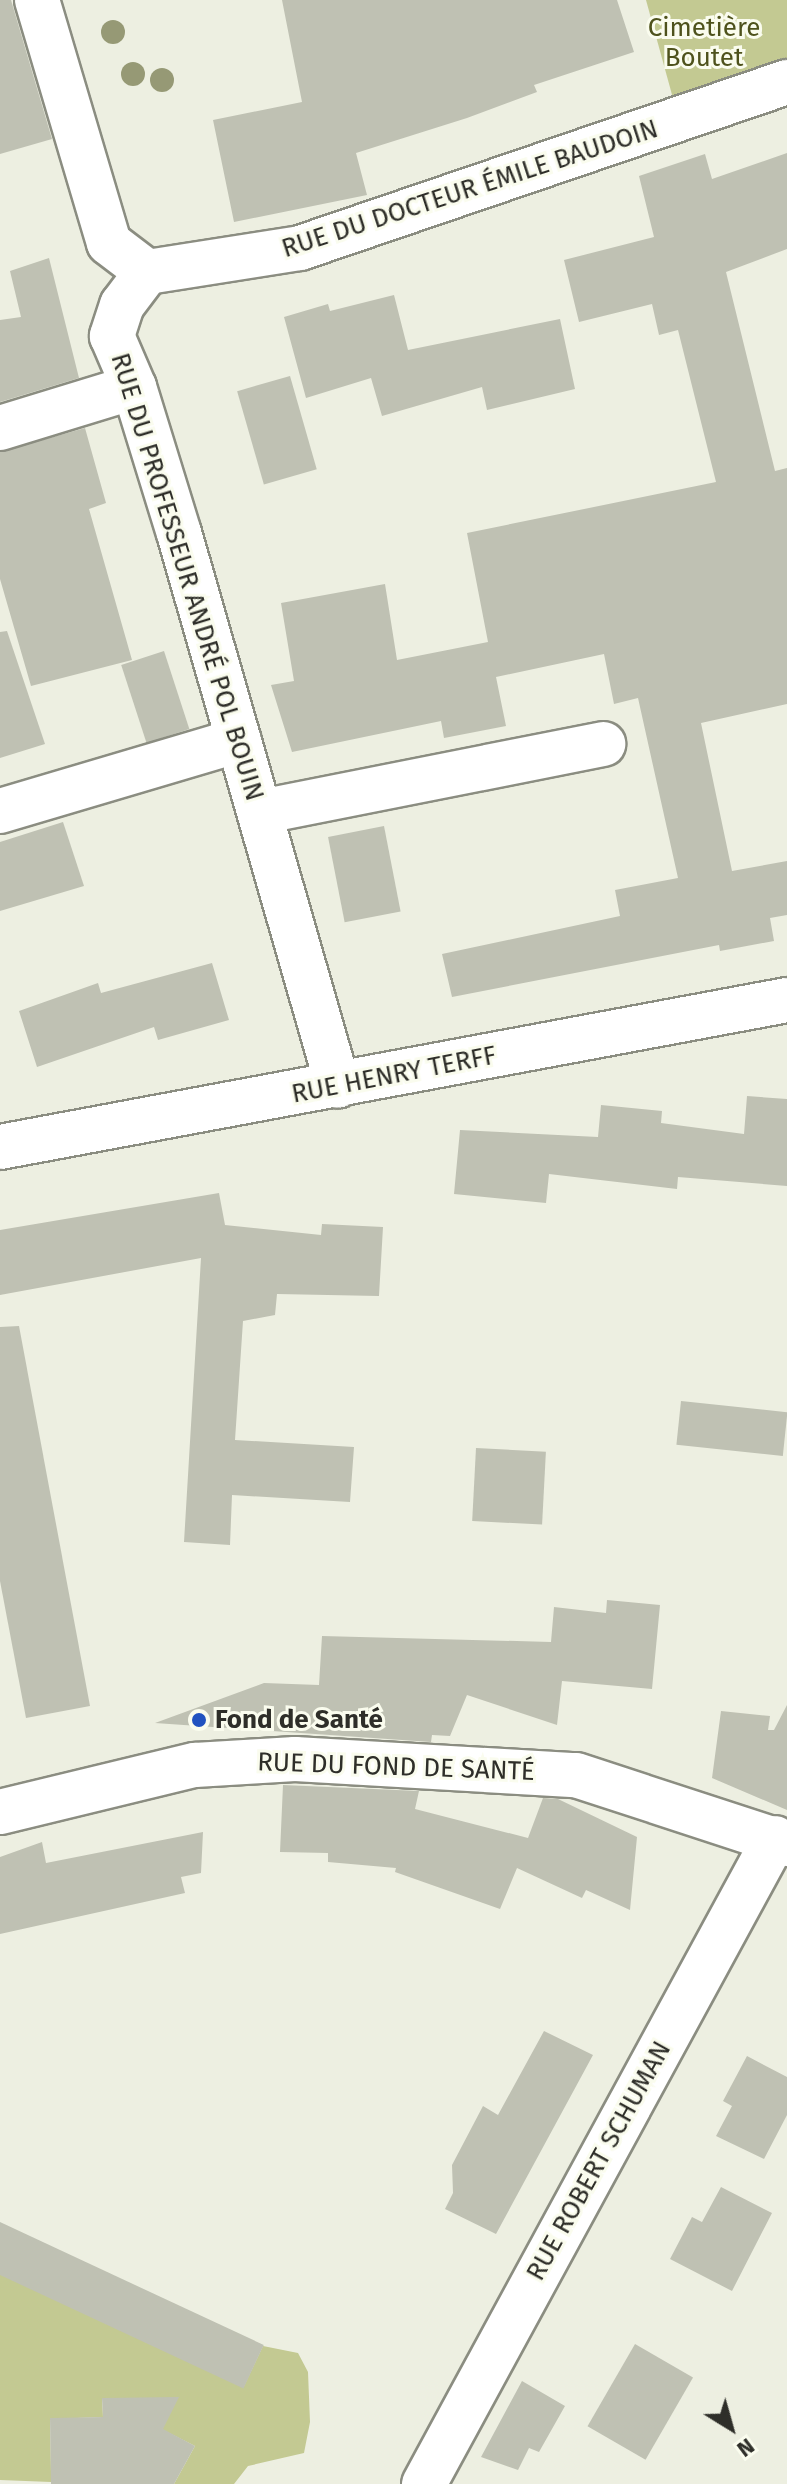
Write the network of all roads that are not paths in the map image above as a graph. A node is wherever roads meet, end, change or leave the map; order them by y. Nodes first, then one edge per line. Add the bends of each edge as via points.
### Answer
1 (37, 0) edge
2 (787, 82) edge
3 (147, 272) junction
4 (134, 387) junction
5 (0, 428) edge
6 (239, 740) junction
7 (603, 744) dead end
8 (0, 811) edge
9 (260, 812) junction
10 (787, 1000) edge
11 (338, 1086) junction
12 (0, 1147) edge
13 (0, 1812) edge
14 (781, 1841) edge
15 (424, 2484) edge

1 - 3 street via 109,243
2 - 3 street, RUE DU DOCTEUR ÉMILE BAUDOIN via 300,248
3 - 4 street, RUE DU PROFESSEUR ANDRÉ POL BOUIN via 122,305 112,336
4 - 5 street
4 - 6 street, RUE DU PROFESSEUR ANDRÉ POL BOUIN
6 - 8 street
6 - 9 street, RUE DU PROFESSEUR ANDRÉ POL BOUIN
7 - 9 street
9 - 11 street, RUE DU PROFESSEUR ANDRÉ POL BOUIN
10 - 11 street, RUE HENRY TERFF
11 - 12 street, RUE HENRY TERFF
13 - 14 street, RUE DU FOND DE SANTÉ via 195,1765 295,1759 576,1775
14 - 15 street, RUE ROBERT SCHUMAN

